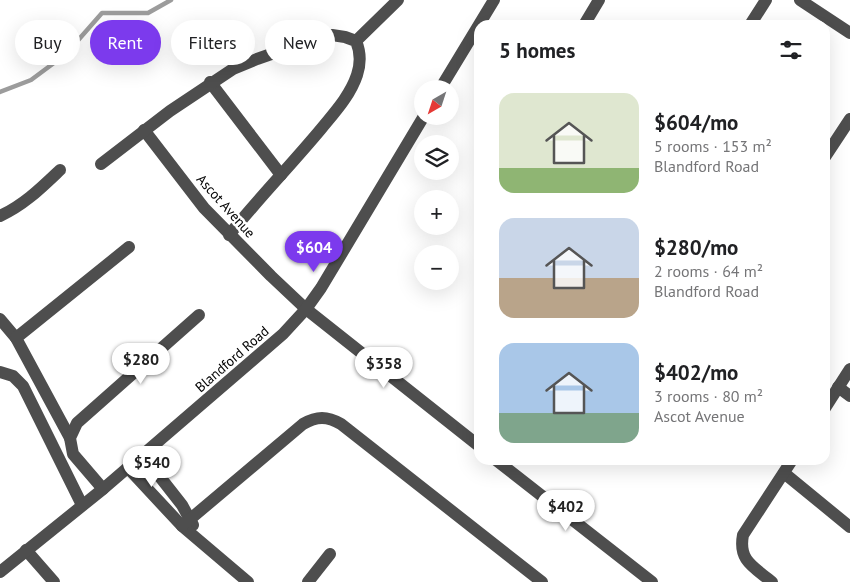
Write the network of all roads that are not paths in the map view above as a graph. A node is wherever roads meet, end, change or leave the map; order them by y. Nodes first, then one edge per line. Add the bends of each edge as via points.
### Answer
1 (398, 0) edge
2 (494, 0) edge
3 (599, 0) edge
4 (766, 0) edge
5 (800, 0) edge
6 (482, 20) edge
7 (587, 20) edge
8 (753, 20) edge
9 (474, 33) edge
10 (850, 33) edge
11 (356, 41) junction
12 (445, 80) edge
13 (210, 82) junction
14 (850, 120) edge
15 (419, 125) edge
16 (144, 130) junction
17 (830, 150) edge
18 (101, 164) dead end
19 (60, 170) dead end
20 (281, 175) junction
21 (0, 216) edge
22 (229, 235) junction
23 (129, 247) dead end
24 (306, 309) junction
25 (199, 315) dead end
26 (0, 319) edge
27 (16, 338) junction
28 (850, 369) edge
29 (0, 372) edge
30 (838, 387) junction
31 (850, 396) edge
32 (830, 400) edge
33 (70, 438) junction
34 (474, 442) edge
35 (142, 454) junction
36 (502, 465) edge
37 (789, 465) edge
38 (128, 468) junction
39 (784, 473) junction
40 (103, 489) junction
41 (82, 505) junction
42 (186, 522) junction
43 (850, 527) edge
44 (26, 550) junction
45 (330, 554) dead end
46 (0, 572) edge
47 (650, 581) edge
48 (54, 582) edge
49 (248, 582) edge
50 (308, 582) edge
51 (542, 582) edge
52 (772, 582) edge

1 - 11 street
2 - 6 street
3 - 7 street
4 - 8 street
5 - 10 street
9 - 12 street
11 - 13 street via 346,37 318,38 257,59
11 - 20 street via 361,60 351,88 339,107
13 - 16 street
13 - 20 street
14 - 17 street
15 - 24 street, Blandford Road
16 - 18 street
16 - 22 street, Ascot Avenue
19 - 21 street via 29,199
20 - 22 street
22 - 24 street, Ascot Avenue
23 - 27 street
24 - 34 street, Ascot Avenue
24 - 35 street, Blandford Road via 260,356
25 - 33 street via 77,423
26 - 27 street
27 - 33 street
28 - 30 street
29 - 41 street via 13,376 23,386
30 - 31 street
30 - 32 street
33 - 40 street via 73,454
35 - 38 street, Blandford Road
35 - 42 street via 182,505
36 - 47 street
37 - 39 street
38 - 40 street, Blandford Road
38 - 42 street
39 - 43 street
39 - 52 street via 743,535 741,546 742,555 748,562
40 - 41 street, Blandford Road
41 - 44 street, Blandford Road
42 - 49 street via 204,545
42 - 51 street via 303,424 326,418 341,424
44 - 46 street, Blandford Road
44 - 48 street
45 - 50 street

